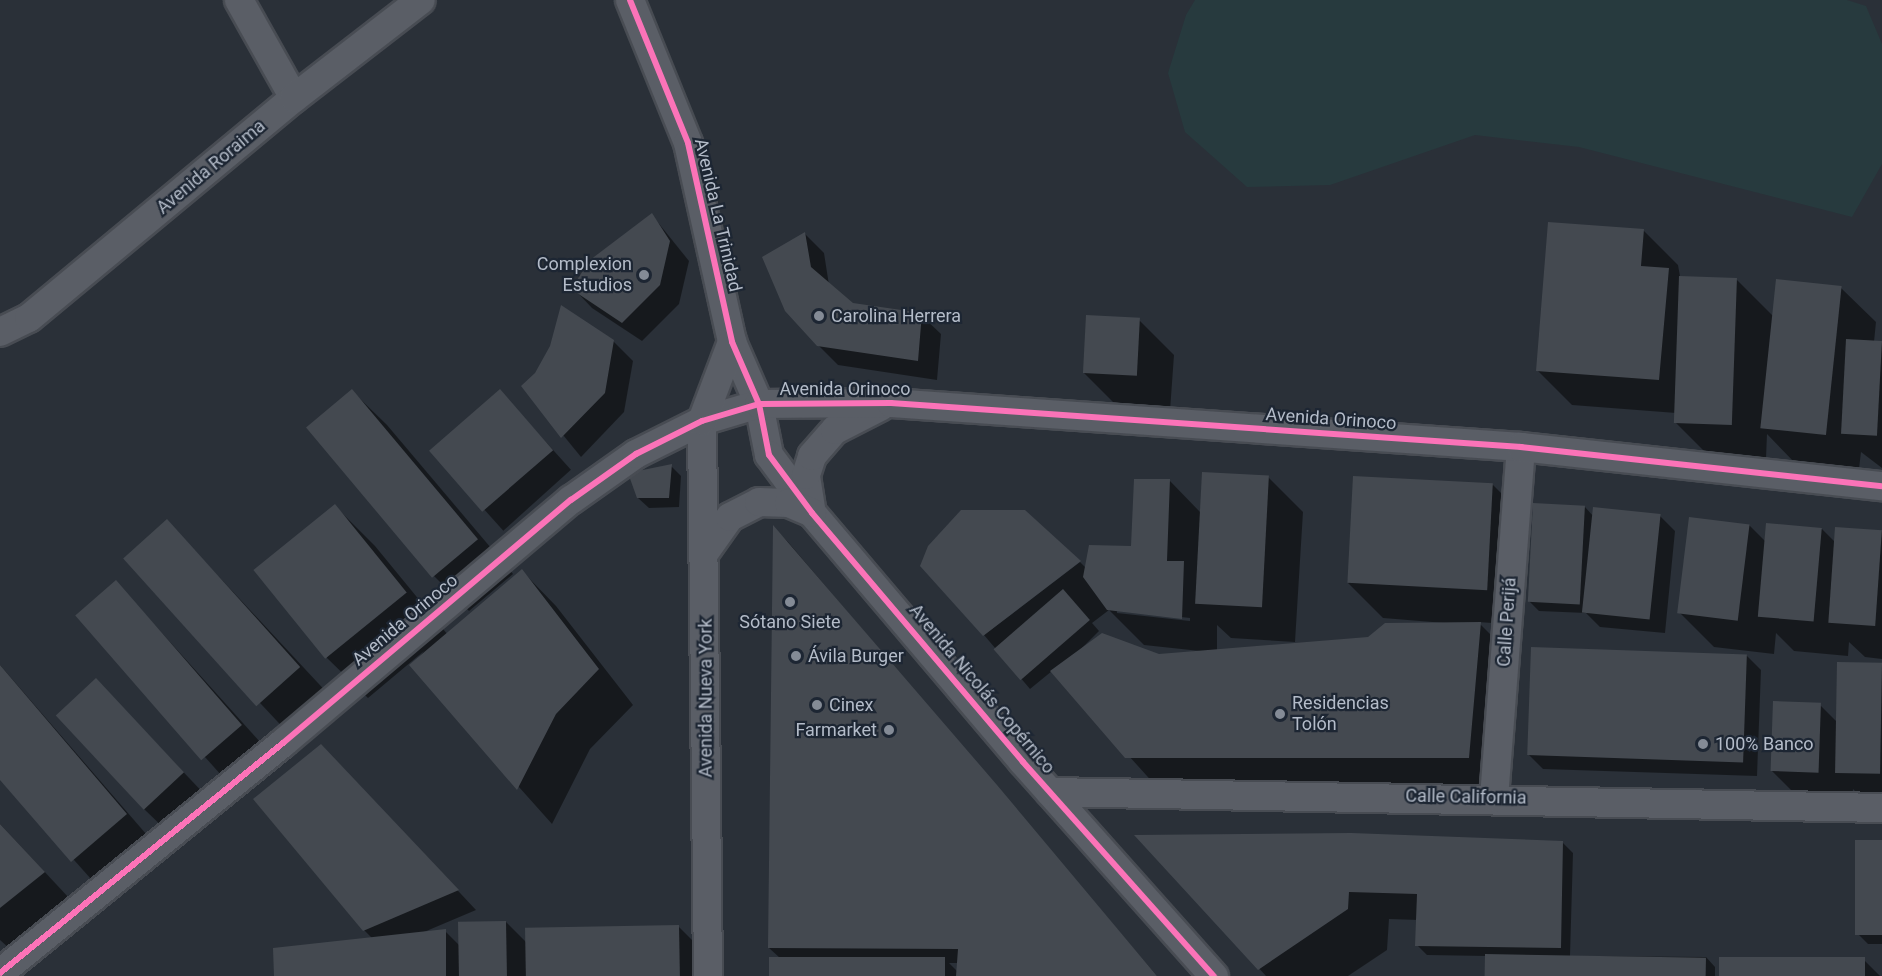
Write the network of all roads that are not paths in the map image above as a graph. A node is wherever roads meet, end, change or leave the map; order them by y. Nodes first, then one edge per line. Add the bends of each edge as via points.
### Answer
1 (239, 0) edge
2 (421, 0) edge
3 (630, 0) edge
4 (294, 98) junction
5 (0, 332) edge
6 (732, 342) junction
7 (891, 403) junction
8 (759, 404) junction
9 (702, 421) junction
10 (1521, 447) junction
11 (1882, 486) edge
12 (813, 513) junction
13 (705, 552) junction
14 (1050, 792) junction
15 (1494, 798) junction
16 (1882, 808) edge
17 (0, 973) edge
18 (708, 976) edge
19 (1214, 976) edge

1 - 4 street
2 - 4 street, Avenida Roraima
3 - 6 street, Avenida La Trinidad via 688,143
4 - 5 street, Avenida Roraima via 29,318
6 - 8 street, Avenida La Trinidad
6 - 9 street
7 - 8 street, Avenida Orinoco
7 - 10 street, Avenida Orinoco
7 - 12 street via 835,430 812,456 806,475
8 - 9 street, Avenida Orinoco
8 - 12 street, Avenida Nicolás Copérnico via 769,456
9 - 13 street, Avenida Nueva York
9 - 17 street, Avenida Orinoco via 636,454 571,500
10 - 11 street, Avenida Orinoco
10 - 15 street, Calle Perijá
12 - 13 street via 789,503 759,502 730,517
12 - 14 street, Avenida Nicolás Copérnico
13 - 18 street, Avenida Nueva York
14 - 15 street, Calle California
14 - 19 street, Avenida Nicolás Copérnico
15 - 16 street, Calle California

